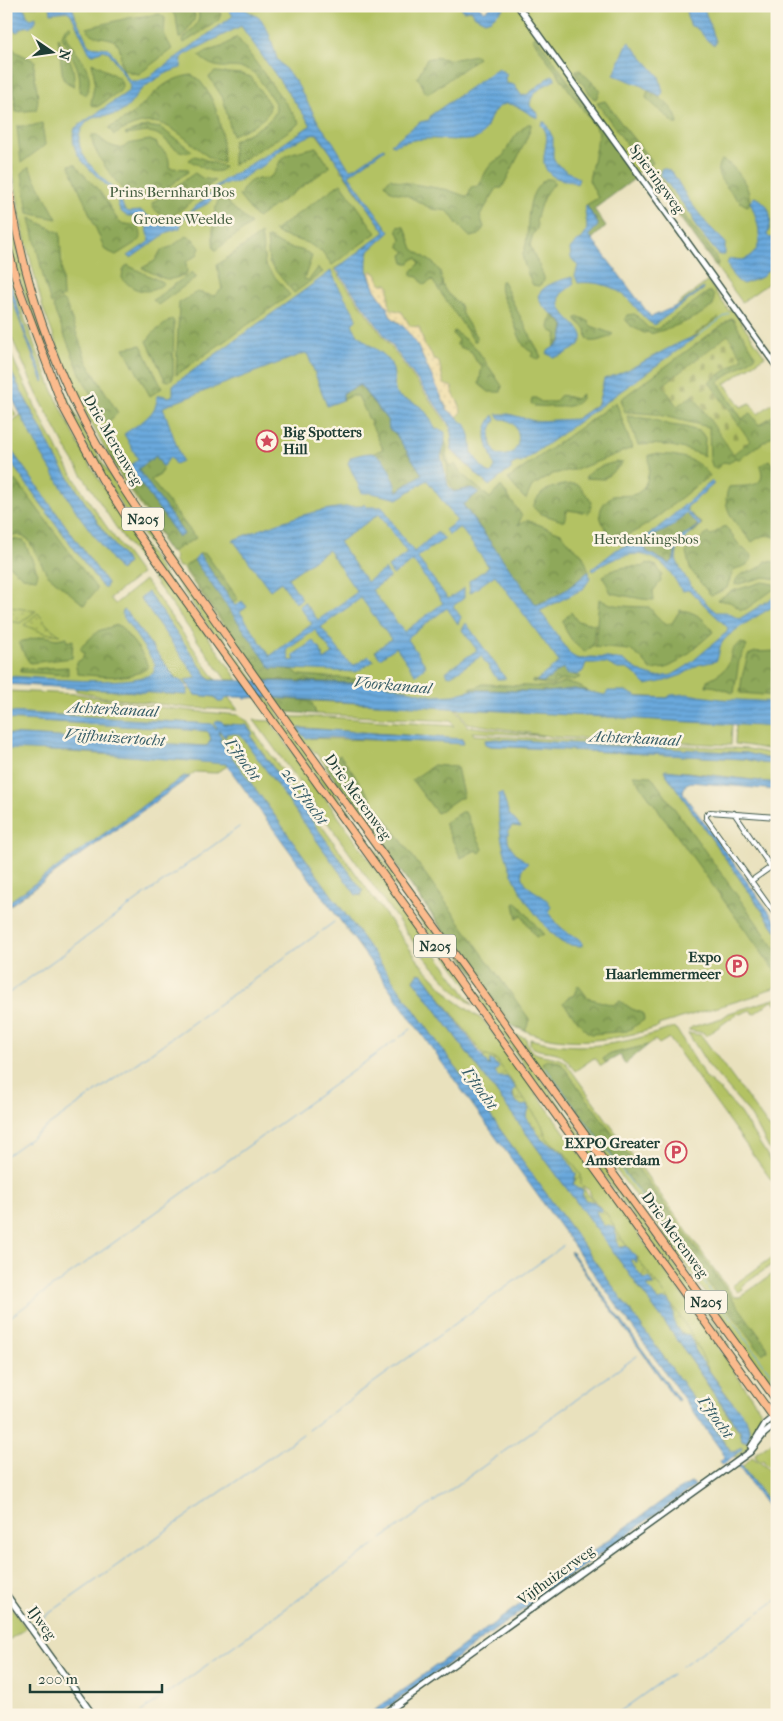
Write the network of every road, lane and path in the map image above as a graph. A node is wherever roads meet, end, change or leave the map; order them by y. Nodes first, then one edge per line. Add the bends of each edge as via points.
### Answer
1 (518, 6) edge
2 (6, 166) edge
3 (6, 240) edge
4 (777, 367) edge
5 (734, 813) junction
6 (777, 816) edge
7 (752, 881) junction
8 (777, 917) edge
9 (777, 1401) edge
10 (776, 1419) edge
11 (6, 1594) edge
12 (93, 1715) edge
13 (383, 1715) edge

1 - 4 street, Spieringweg
2 - 9 highway, Drie Merenweg / N205 via 11,207 37,308 73,399 103,456 143,519 273,702
3 - 10 highway, Drie Merenweg / N205 via 17,283 62,405 132,526
5 - 6 street
5 - 7 street via 771,867
5 - 7 street via 710,812 706,818
7 - 8 street
10 - 13 street, Vijfhuizerweg via 763,1427 744,1455
11 - 12 street, IJweg

